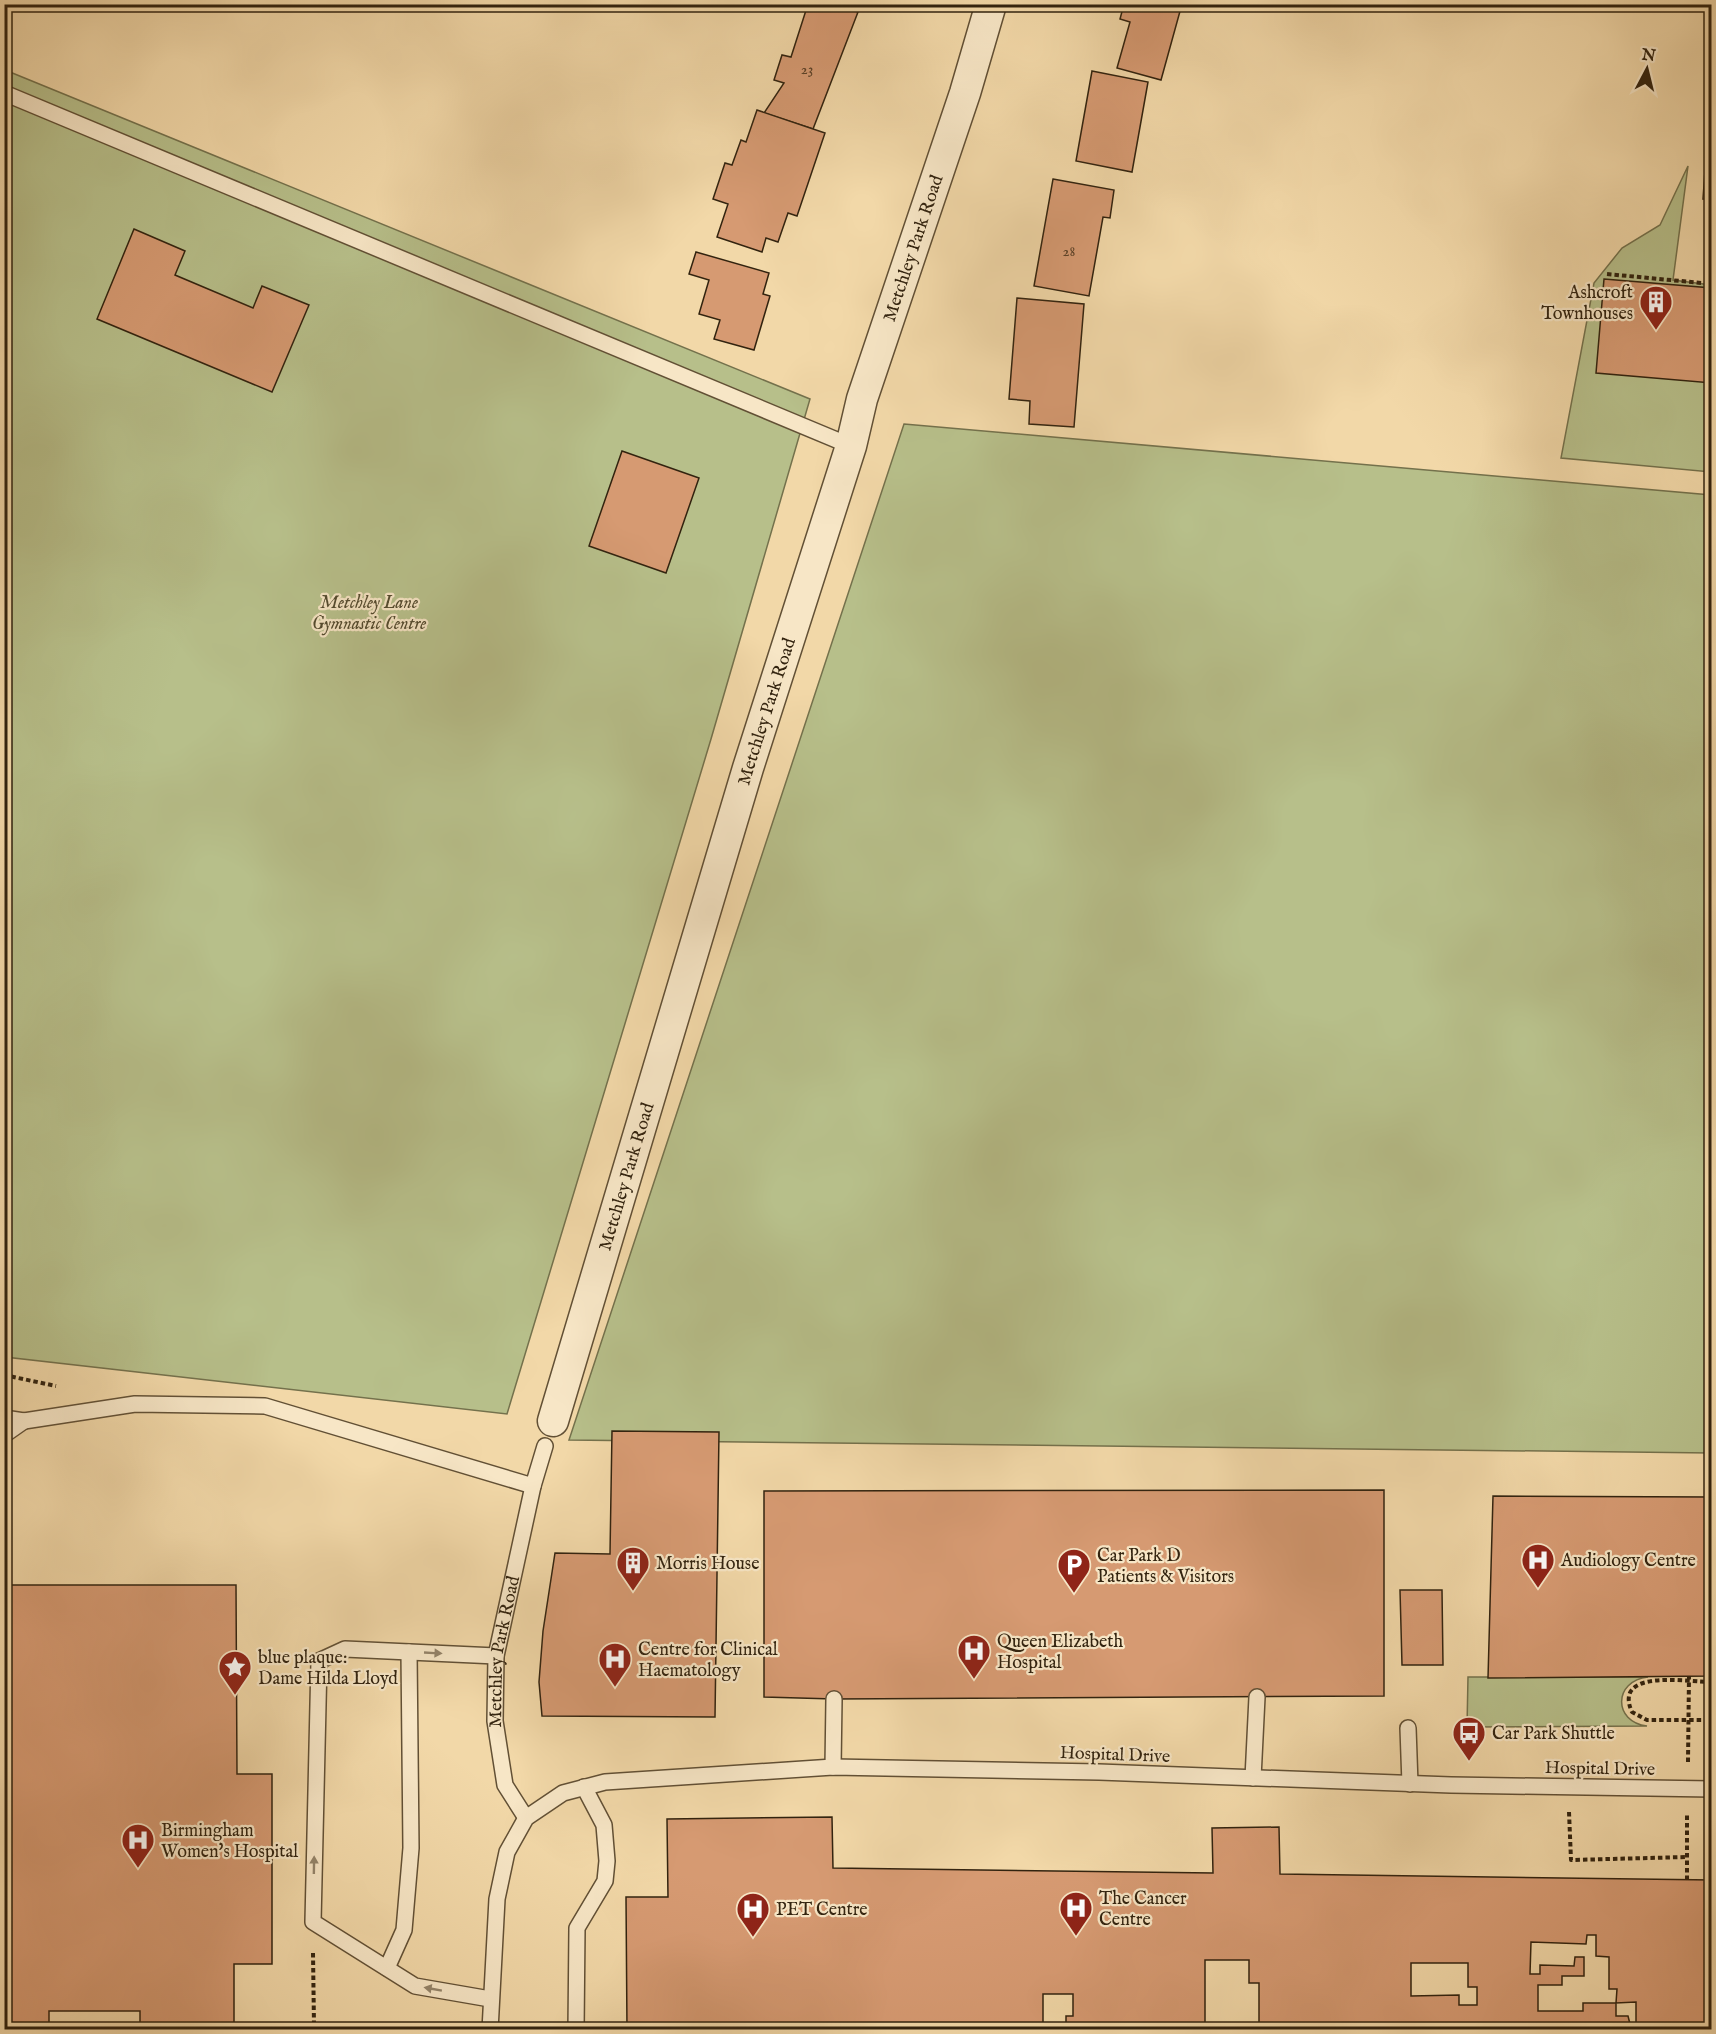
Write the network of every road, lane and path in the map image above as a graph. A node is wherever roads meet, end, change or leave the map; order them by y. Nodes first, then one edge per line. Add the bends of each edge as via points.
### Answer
1 (992, 4) edge
2 (4, 93) edge
3 (1607, 274) dead end
4 (1712, 284) edge
5 (850, 446) junction
6 (4, 1418) edge
7 (24, 1421) junction
8 (549, 1434) joint
9 (4, 1435) edge
10 (533, 1486) junction
11 (409, 1652) junction
12 (496, 1656) junction
13 (1689, 1676) dead end
14 (1689, 1682) junction
15 (1712, 1682) edge
16 (1257, 1697) dead end
17 (834, 1699) dead end
18 (1689, 1720) junction
19 (1712, 1720) edge
20 (1408, 1728) dead end
21 (833, 1767) junction
22 (1253, 1778) junction
23 (1410, 1784) junction
24 (584, 1787) junction
25 (1567, 1787) junction
26 (1712, 1790) edge
27 (526, 1818) junction
28 (1686, 1828) dead end
29 (1687, 1857) junction
30 (1687, 1880) dead end
31 (313, 1922) junction
32 (387, 1968) junction
33 (490, 1999) junction
34 (314, 2026) dead end
35 (490, 2030) edge
36 (576, 2030) edge

1 - 5 street, Metchley Park Road
2 - 5 lane
3 - 4 path
5 - 8 street, Metchley Park Road via 748,768
6 - 7 lane
7 - 9 lane
7 - 10 lane via 135,1404 265,1406
8 - 10 lane, Metchley Park Road
10 - 12 lane, Metchley Park Road
11 -> 12 lane
31 -> 11 lane via 319,1661 345,1649
11 - 32 lane via 411,1848 404,1930
12 - 27 lane, Metchley Park Road via 495,1721 505,1785
13 - 14 path
14 - 15 path
14 - 18 path
14 - 18 path via 1643,1681 1632,1689 1628,1701 1632,1712 1642,1718
16 - 22 lane
17 - 21 lane
18 - 19 path
20 - 23 lane
21 - 22 lane, Hospital Drive
21 - 24 lane, Hospital Drive via 605,1782
22 - 23 lane, Hospital Drive
23 - 25 lane, Hospital Drive
24 - 27 lane, Hospital Drive via 563,1792
24 - 36 lane via 604,1825 606,1861 605,1881 577,1928
25 - 26 lane, Hospital Drive
25 - 29 path via 1571,1860
27 - 33 lane via 507,1852 497,1899
28 - 29 path
29 - 30 path
31 - 32 lane
31 - 34 path
33 -> 32 lane via 415,1986
33 - 35 lane

